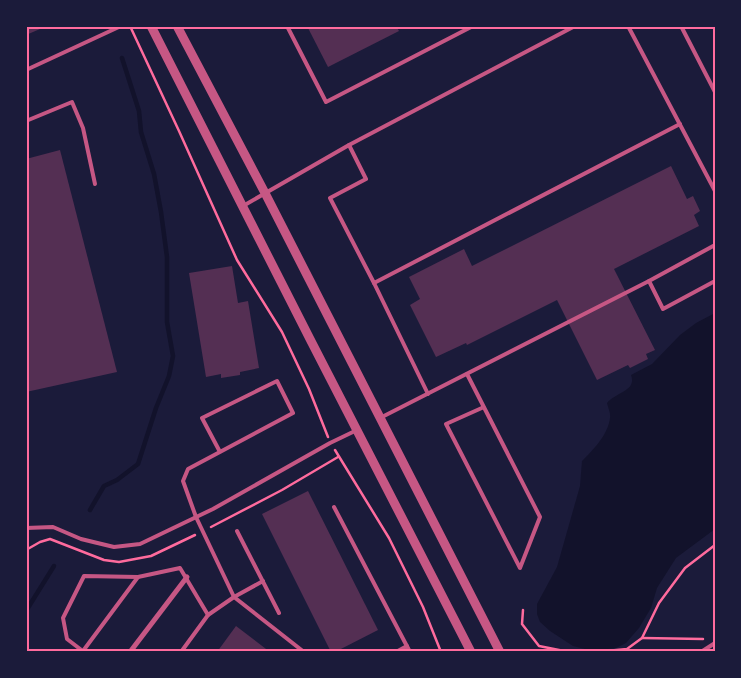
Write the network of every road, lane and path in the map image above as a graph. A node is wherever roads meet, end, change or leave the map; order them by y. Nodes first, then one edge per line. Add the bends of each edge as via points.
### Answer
1 (121, 26) edge
2 (130, 26) edge
3 (152, 26) edge
4 (177, 26) edge
5 (287, 26) edge
6 (473, 26) edge
7 (575, 26) edge
8 (628, 26) edge
9 (681, 26) edge
10 (26, 70) edge
11 (715, 92) edge
12 (26, 121) edge
13 (680, 124) junction
14 (349, 145) junction
15 (96, 184) dead end
16 (715, 191) edge
17 (265, 193) junction
18 (243, 206) junction
19 (715, 245) edge
20 (648, 281) junction
21 (715, 281) edge
22 (374, 284) junction
23 (467, 374) junction
24 (428, 394) junction
25 (484, 407) junction
26 (380, 418) junction
27 (357, 430) junction
28 (330, 443) junction
29 (220, 452) junction
30 (334, 507) dead end
31 (196, 517) junction
32 (26, 528) edge
33 (236, 532) dead end
34 (715, 546) edge
35 (138, 577) junction
36 (186, 577) junction
37 (263, 582) junction
38 (234, 597) junction
39 (523, 610) dead end
40 (279, 613) dead end
41 (208, 614) junction
42 (642, 638) junction
43 (706, 640) dead end
44 (715, 643) edge
45 (407, 646) junction
46 (83, 651) edge
47 (130, 652) edge
48 (181, 652) edge
49 (304, 652) edge
50 (396, 652) edge
51 (410, 652) edge
52 (441, 652) edge
53 (471, 652) edge
54 (500, 652) edge
55 (569, 652) edge
56 (596, 652) edge
57 (701, 652) edge

1 - 10 lane
2 - 28 path via 237,260 282,332
3 - 18 street
4 - 17 street
5 - 6 lane via 326,102
7 - 14 lane
8 - 13 lane
9 - 11 lane
12 - 15 lane via 72,102 83,128
13 - 16 lane
13 - 22 lane
14 - 17 lane
14 - 22 lane via 366,179 330,198
17 - 18 lane
17 - 26 street
18 - 27 street
19 - 20 lane
20 - 21 lane via 663,308
20 - 23 lane
22 - 24 lane
23 - 24 lane
23 - 25 lane
24 - 26 lane
25 - 25 lane via 540,517 520,568 446,424
26 - 54 street
27 - 28 lane
27 - 53 street
28 - 31 lane
28 - 52 path via 389,538
29 - 29 lane via 293,413 277,381 202,418
29 - 31 lane via 188,469 183,481
30 - 45 lane
31 - 32 lane via 140,544 114,547 81,539 53,527
31 - 38 lane
33 - 37 lane
34 - 42 path via 685,568 659,603
35 - 36 lane via 180,568
35 - 46 lane
35 - 46 lane via 84,576 63,618 67,639
36 - 41 lane
36 - 47 street
37 - 38 lane
37 - 40 lane
38 - 41 lane
38 - 49 lane
39 - 55 path via 522,624 539,646
41 - 48 lane
42 - 43 path
42 - 56 path via 627,649
44 - 57 lane
45 - 50 lane
45 - 51 lane

